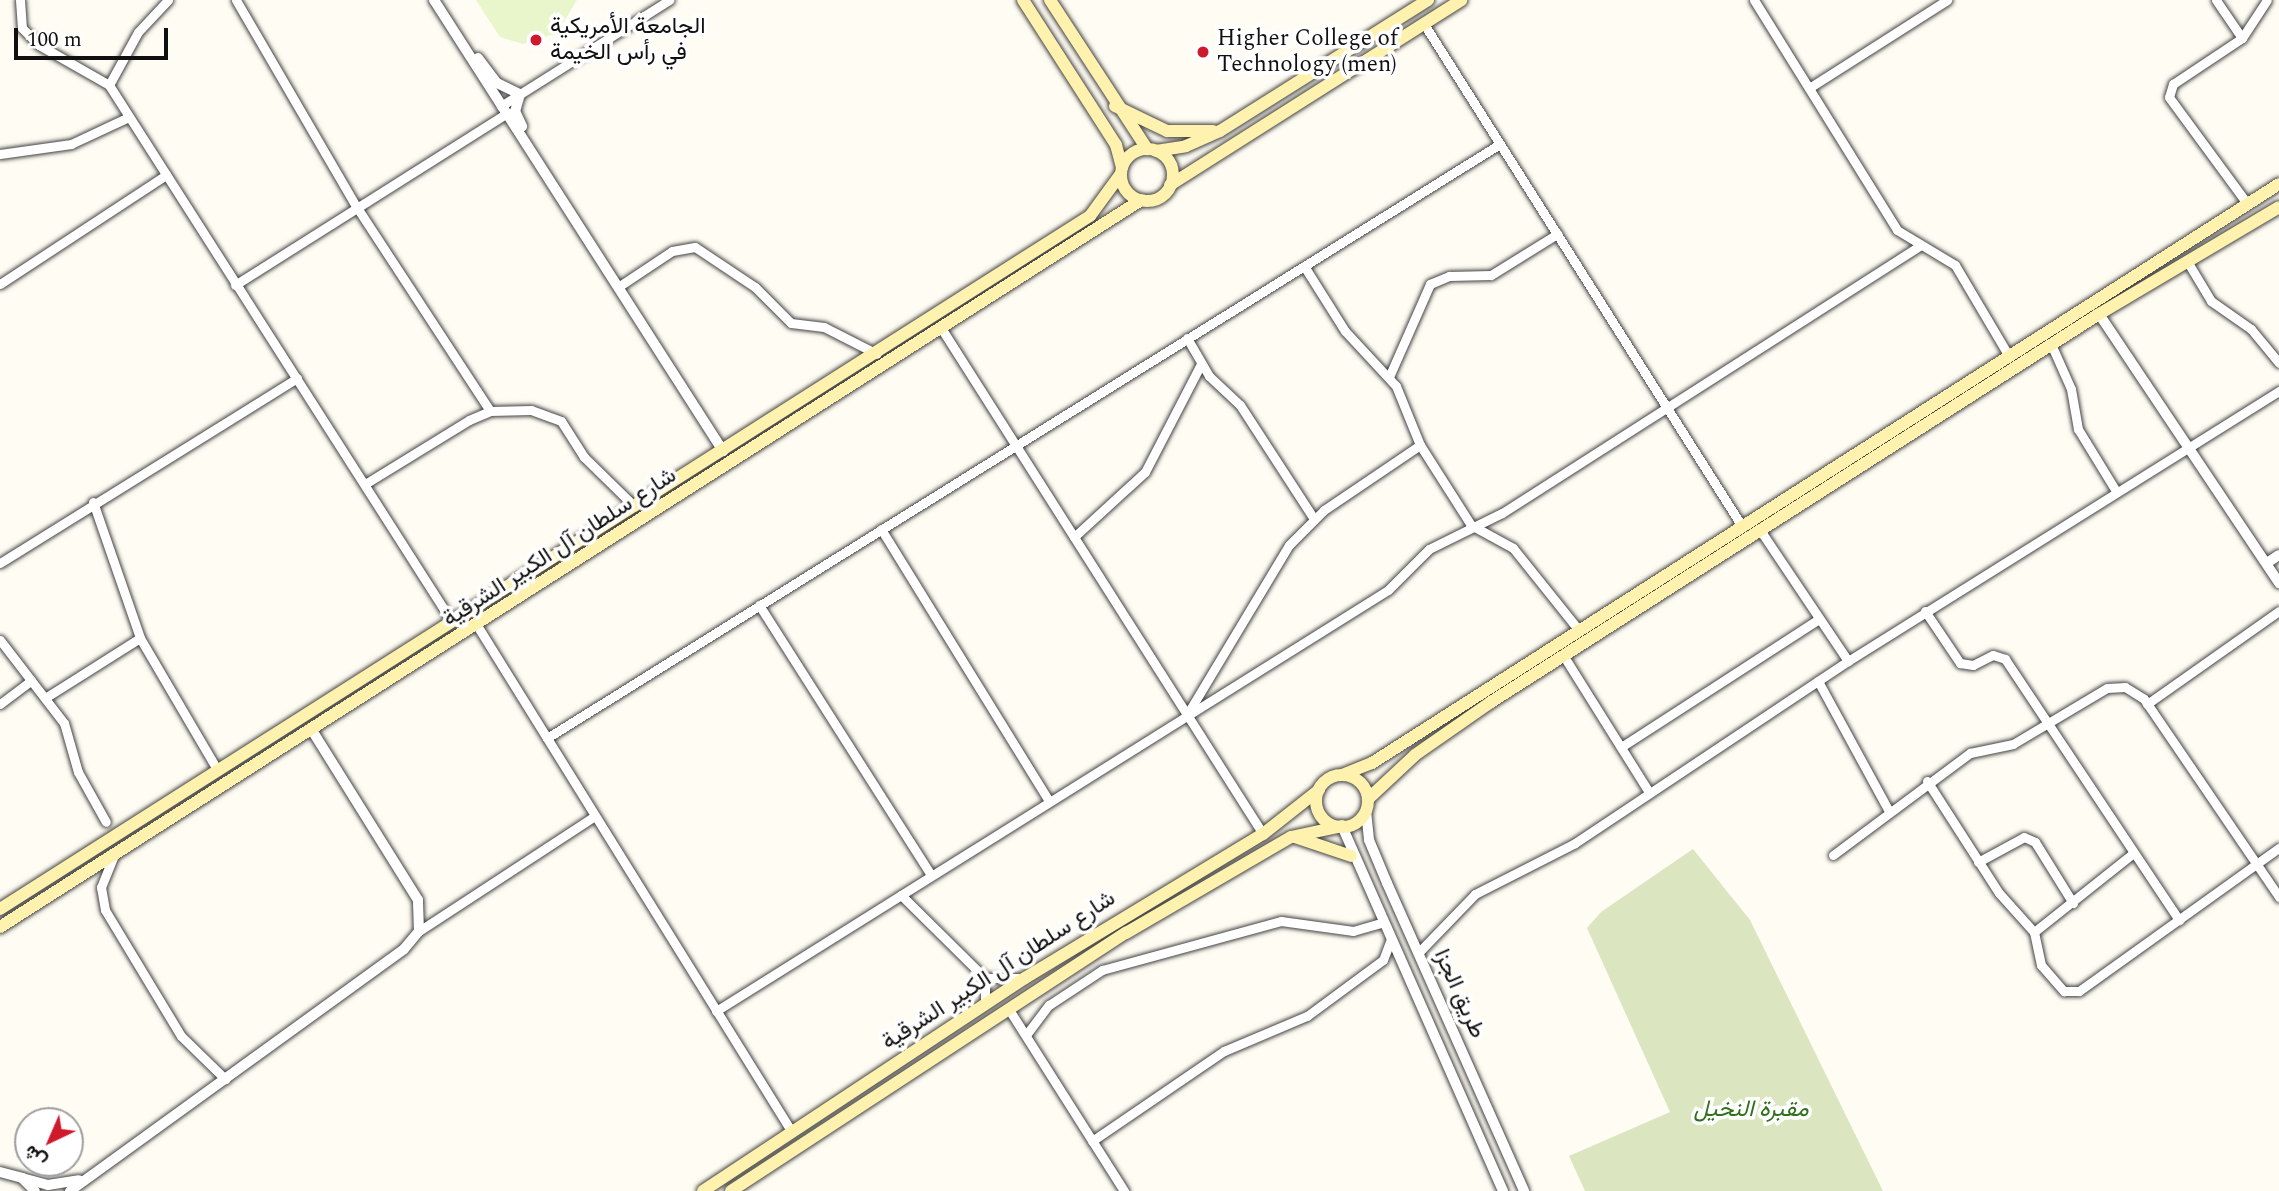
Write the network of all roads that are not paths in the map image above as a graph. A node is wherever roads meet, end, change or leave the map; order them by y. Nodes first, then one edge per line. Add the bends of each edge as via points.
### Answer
1 (20, 0) edge
2 (168, 0) edge
3 (236, 0) edge
4 (434, 0) edge
5 (669, 0) edge
6 (1023, 0) edge
7 (1050, 0) edge
8 (1428, 0) edge
9 (1461, 0) edge
10 (1754, 0) edge
11 (1947, 0) edge
12 (2216, 0) edge
13 (2267, 0) edge
14 (1423, 24) junction
15 (2242, 38) junction
16 (459, 39) junction
17 (109, 85) junction
18 (1809, 88) junction
19 (520, 94) junction
20 (1114, 105) junction
21 (504, 110) junction
22 (129, 117) junction
23 (1220, 131) junction
24 (1500, 144) junction
25 (1151, 150) junction
26 (0, 155) edge
27 (533, 157) junction
28 (1121, 171) junction
29 (166, 176) junction
30 (2279, 184) edge
31 (1170, 186) junction
32 (1141, 200) junction
33 (2246, 202) junction
34 (356, 206) junction
35 (2279, 207) edge
36 (1557, 234) junction
37 (1921, 246) junction
38 (2187, 261) junction
39 (1304, 266) junction
40 (0, 284) edge
41 (235, 285) junction
42 (618, 287) junction
43 (2099, 314) junction
44 (943, 331) junction
45 (1187, 338) junction
46 (2051, 344) junction
47 (2007, 353) junction
48 (877, 354) junction
49 (2279, 363) edge
50 (1201, 364) junction
51 (1389, 377) junction
52 (296, 378) junction
53 (2279, 391) edge
54 (1667, 410) junction
55 (490, 411) junction
56 (1016, 445) junction
57 (1420, 445) junction
58 (2190, 447) junction
59 (723, 451) junction
60 (365, 484) junction
61 (2116, 491) junction
62 (93, 502) junction
63 (635, 507) junction
64 (1314, 519) junction
65 (1740, 523) junction
66 (1471, 526) junction
67 (881, 529) junction
68 (1760, 530) junction
69 (1074, 537) junction
70 (2279, 555) edge
71 (0, 563) edge
72 (2267, 563) junction
73 (2279, 583) edge
74 (760, 606) junction
75 (1925, 611) junction
76 (2279, 611) edge
77 (1819, 619) junction
78 (452, 622) junction
79 (478, 627) junction
80 (1577, 628) junction
81 (140, 638) junction
82 (0, 640) edge
83 (1563, 655) junction
84 (1847, 661) junction
85 (32, 681) junction
86 (1818, 681) junction
87 (45, 698) junction
88 (0, 704) edge
89 (2147, 704) junction
90 (1187, 715) junction
91 (2047, 726) junction
92 (311, 729) junction
93 (547, 738) junction
94 (1621, 747) junction
95 (218, 771) junction
96 (1342, 775) junction
97 (1927, 781) junction
98 (1319, 790) junction
99 (1650, 792) junction
100 (1049, 801) junction
101 (1367, 805) junction
102 (1889, 811) junction
103 (596, 816) junction
104 (106, 822) dead end
105 (1342, 826) junction
106 (1263, 834) junction
107 (1291, 836) junction
108 (2279, 848) edge
109 (2132, 854) junction
110 (114, 855) junction
111 (1833, 855) dead end
112 (1350, 856) junction
113 (1978, 862) junction
114 (2256, 865) junction
115 (931, 875) junction
116 (901, 895) junction
117 (2279, 897) edge
118 (2073, 903) junction
119 (0, 909) edge
120 (2179, 920) junction
121 (1384, 922) junction
122 (0, 927) edge
123 (419, 932) junction
124 (2034, 932) junction
125 (1391, 939) junction
126 (1418, 953) junction
127 (1382, 960) junction
128 (1403, 965) junction
129 (985, 978) junction
130 (1025, 978) junction
131 (985, 1004) junction
132 (1008, 1008) junction
133 (716, 1011) junction
134 (1026, 1035) junction
135 (225, 1079) junction
136 (790, 1129) junction
137 (1478, 1135) junction
138 (1092, 1141) junction
139 (0, 1172) edge
140 (95, 1173) junction
141 (22, 1178) junction
142 (34, 1191) edge
143 (70, 1191) edge
144 (703, 1191) edge
145 (731, 1191) edge
146 (1124, 1191) edge
147 (1503, 1191) edge
148 (1524, 1191) edge

1 - 17 street via 22,28 39,46
2 - 17 street via 138,32
3 - 34 street
4 - 16 street
5 - 19 street
6 - 28 main road via 1116,145
7 - 20 main road
8 - 23 main road
9 - 14 main road
10 - 18 street
11 - 18 street
12 - 15 street
13 - 15 street
14 - 24 street
14 - 31 main road
15 - 33 street via 2173,84 2169,97
16 - 19 street via 497,83
16 - 21 street
17 - 22 street
18 - 37 street via 1897,230
19 - 21 street
19 - 27 street via 514,111
20 - 23 main road via 1167,131
20 - 25 main road
21 - 27 street
21 - 34 street
22 - 26 street via 71,144
22 - 29 street
23 - 25 main road via 1186,146
24 - 36 street
24 - 39 street
25 - 28 main road via 1132,153
25 - 31 main road via 1172,169
27 - 42 street
28 - 32 main road via 1126,191
28 - 48 main road, شارع سلطان آل الكبير الشرقية via 1090,216
29 - 40 street
29 - 41 street
30 - 33 main road
31 - 32 main road via 1159,198
32 - 44 main road, شارع سلطان آل الكبير الشرقية
33 - 47 main road
34 - 41 street
34 - 55 street
35 - 38 main road
36 - 51 street via 1491,275 1449,276 1430,284
36 - 54 street
37 - 47 street via 1955,265
37 - 54 street
38 - 43 main road
38 - 49 street via 2211,301 2251,329
39 - 45 street
39 - 51 street via 1345,331
41 - 52 street
42 - 48 street via 672,251 695,247 755,287 791,323 824,327
42 - 59 street
43 - 46 main road
43 - 58 street
44 - 56 street
44 - 79 main road, شارع سلطان آل الكبير الشرقية
45 - 50 street
45 - 56 street
46 - 61 street via 2071,389 2078,429
46 - 68 main road
47 - 65 main road
48 - 59 main road, شارع سلطان آل الكبير الشرقية
50 - 64 street via 1240,405
50 - 69 street via 1145,472
51 - 57 street
52 - 60 street
52 - 62 street
53 - 58 street
54 - 65 street
54 - 66 street via 1502,513
55 - 60 street
55 - 63 street via 531,410 561,421 584,457
56 - 67 street
56 - 69 street
57 - 64 street
57 - 66 street
58 - 61 street
58 - 72 street
59 - 63 main road, شارع سلطان آل الكبير الشرقية
60 - 78 street
61 - 75 street
62 - 71 street
62 - 81 street
63 - 78 main road, شارع سلطان آل الكبير الشرقية
64 - 90 street via 1268,571
65 - 80 main road
66 - 80 street via 1513,548
66 - 90 street via 1429,549 1388,590
67 - 74 street
67 - 100 street
68 - 77 street
68 - 83 main road
69 - 90 street
70 - 72 street
72 - 73 street
74 - 93 street
74 - 115 street
75 - 84 street
75 - 91 street via 1960,663 1973,665 1993,655 2005,659
76 - 89 street
77 - 84 street
77 - 94 street
78 - 95 main road, شارع سلطان آل الكبير الشرقية
79 - 92 main road, شارع سلطان آل الكبير الشرقية
79 - 93 street
80 - 96 main road via 1372,763
81 - 87 street
81 - 95 street
82 - 85 street
83 - 94 street
83 - 101 main road via 1415,755
84 - 86 street
85 - 87 street
85 - 88 street
86 - 99 street
86 - 102 street
87 - 104 street via 64,723 78,772
89 - 91 street via 2133,690 2116,686
89 - 114 street
90 - 100 street
90 - 106 street
91 - 97 street via 2013,744 1970,753
91 - 109 street
92 - 110 main road, شارع سلطان آل الكبير الشرقية
92 - 123 street via 418,900
93 - 103 street
94 - 99 street
95 - 119 main road, شارع سلطان آل الكبير الشرقية
96 - 98 main road
96 - 101 main road via 1359,781
97 - 102 street
97 - 113 street
98 - 105 main road via 1322,817
98 - 106 main road, شارع سلطان آل الكبير الشرقية
99 - 126 street via 1575,843 1475,894
100 - 115 street
101 - 105 main road
101 - 126 street, طريق الجزا via 1369,839
102 - 111 street
103 - 123 street
103 - 133 street
105 - 107 main road
105 - 112 street, طريق الجزا
106 - 130 main road, شارع سلطان آل الكبير الشرقية
107 - 112 main road via 1325,843
107 - 132 main road, شارع سلطان آل الكبير الشرقية
108 - 114 street
109 - 118 street
109 - 120 street
110 - 122 main road, شارع سلطان آل الكبير الشرقية
110 - 135 street via 101,887 105,910 181,1036
112 - 121 street, طريق الجزا
113 - 118 street via 2024,837 2035,842
113 - 124 street
114 - 117 street
114 - 120 street
115 - 116 street
116 - 129 street
116 - 133 street
118 - 124 street
120 - 124 street via 2079,991 2052,983
121 - 125 street, طريق الجزا
121 - 134 street via 1353,931 1281,921 1102,970 1049,1005
123 - 135 street
125 - 127 street
125 - 128 street, طريق الجزا
126 - 148 street, طريق الجزا
127 - 128 street
127 - 138 street via 1290,1025 1212,1058
128 - 137 street, طريق الجزا
129 - 130 street
129 - 131 street
130 - 131 main road, شارع سلطان آل الكبير الشرقية
131 - 136 main road, شارع سلطان آل الكبير الشرقية
132 - 134 street
132 - 145 main road, شارع سلطان آل الكبير الشرقية
133 - 136 street
134 - 138 street
135 - 140 street
136 - 144 main road, شارع سلطان آل الكبير الشرقية
137 - 147 street, طريق الجزا
137 - 148 street via 1485,1123 1493,1128
138 - 146 street
139 - 141 street
140 - 141 street via 62,1185
140 - 143 street
141 - 142 street

